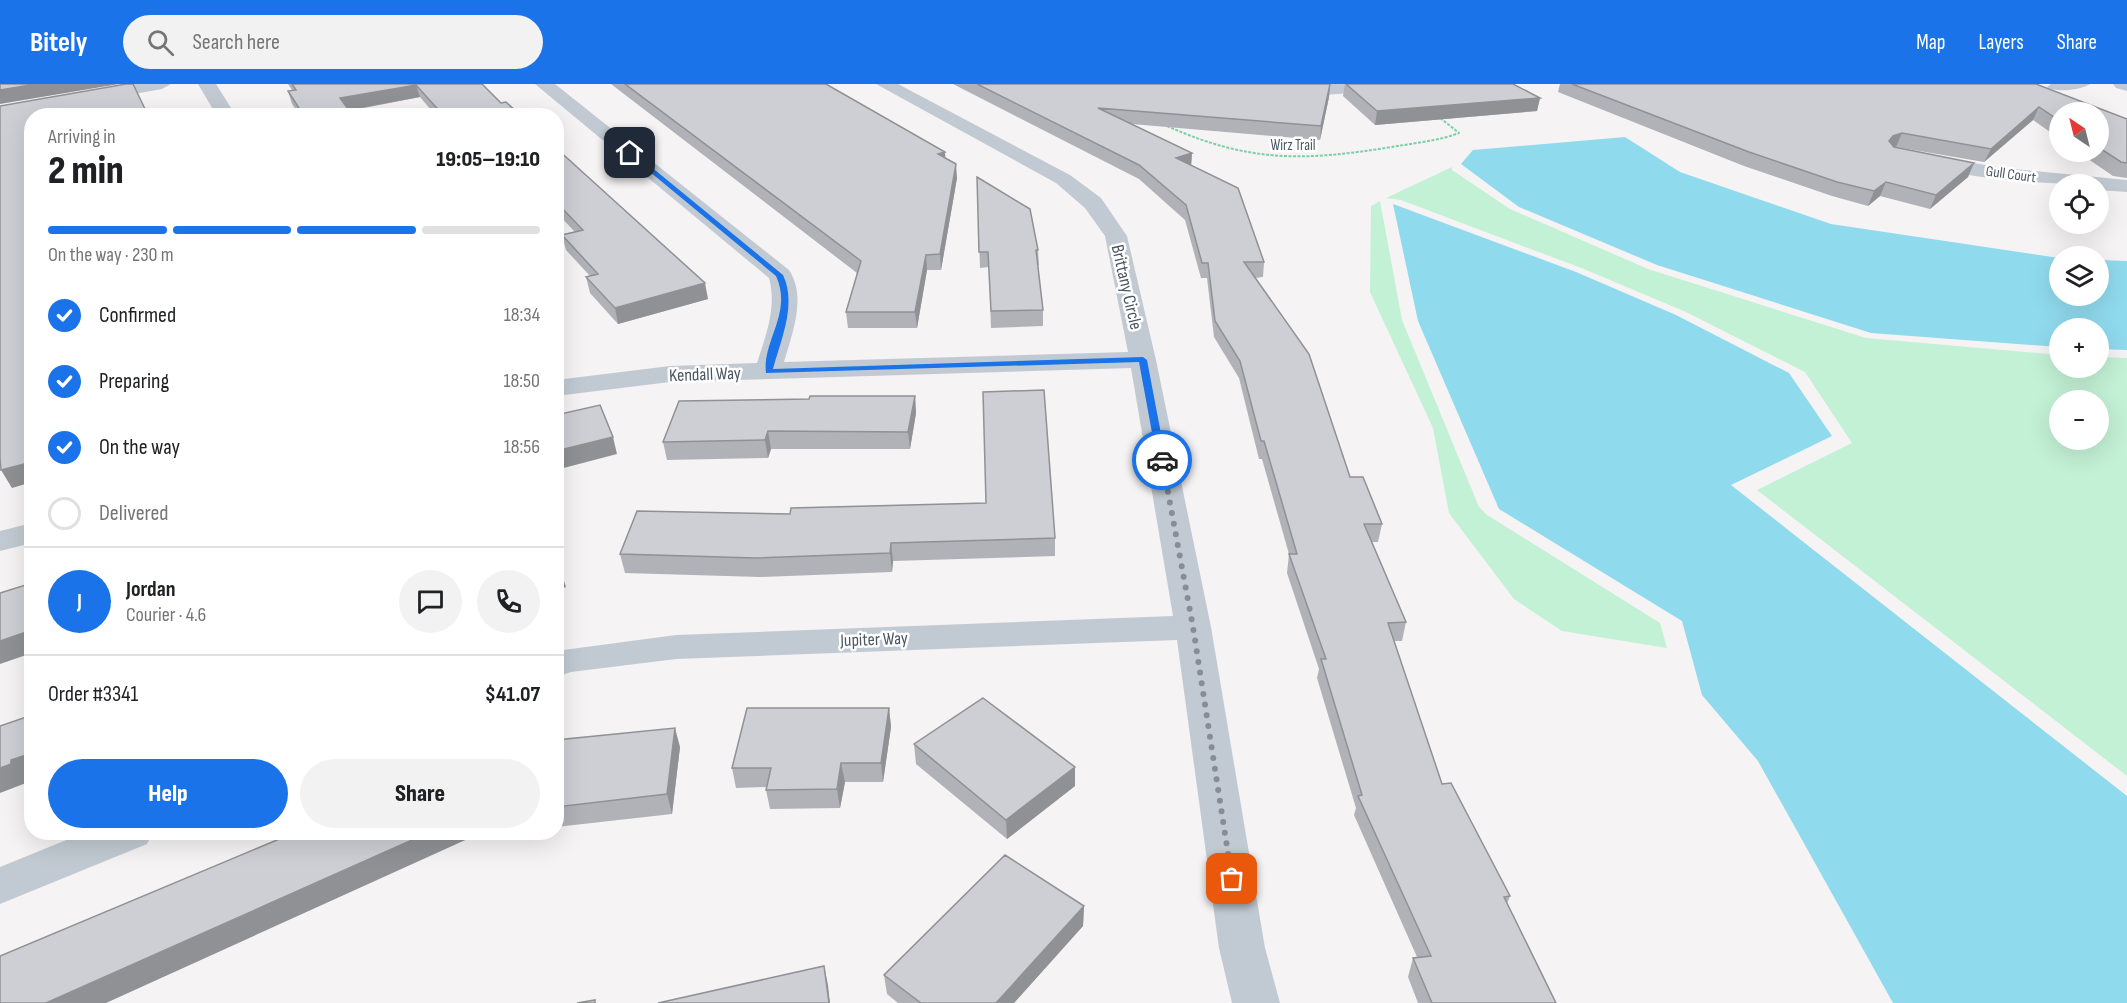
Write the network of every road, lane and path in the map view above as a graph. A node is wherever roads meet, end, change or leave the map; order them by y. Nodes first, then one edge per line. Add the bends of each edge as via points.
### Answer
1 (162, 84) edge
2 (207, 84) edge
3 (544, 84) edge
4 (885, 84) edge
5 (1259, 84) edge
6 (1407, 84) edge
7 (2085, 84) edge
8 (2122, 84) edge
9 (2127, 86) edge
10 (2052, 87) edge
11 (222, 108) edge
12 (0, 111) edge
13 (1433, 113) edge
14 (1164, 125) edge
15 (1907, 157) edge
16 (2127, 186) edge
17 (1143, 360) junction
18 (768, 372) junction
19 (564, 387) edge
20 (24, 535) edge
21 (0, 541) edge
22 (1193, 627) junction
23 (564, 661) edge
24 (112, 840) edge
25 (0, 886) edge
26 (1256, 1003) edge

1 - 12 street
2 - 11 street
3 - 18 street via 780,275 786,288 786,302
4 - 17 street, Brittany Circle via 1063,179 1094,203 1116,236
5 - 6 street via 1324,90
7 - 10 lane
8 - 9 street
13 - 14 path, Wirz Trail via 1459,133 1313,157 1252,155 1204,143
15 - 16 street, Gull Court via 2003,174
17 - 18 street, Kendall Way
17 - 22 street, Brittany Circle
18 - 19 street, Kendall Way via 670,374
20 - 21 street
22 - 23 street, Jupiter Way via 676,647
22 - 26 street, Brittany Circle via 1242,948
24 - 25 street

